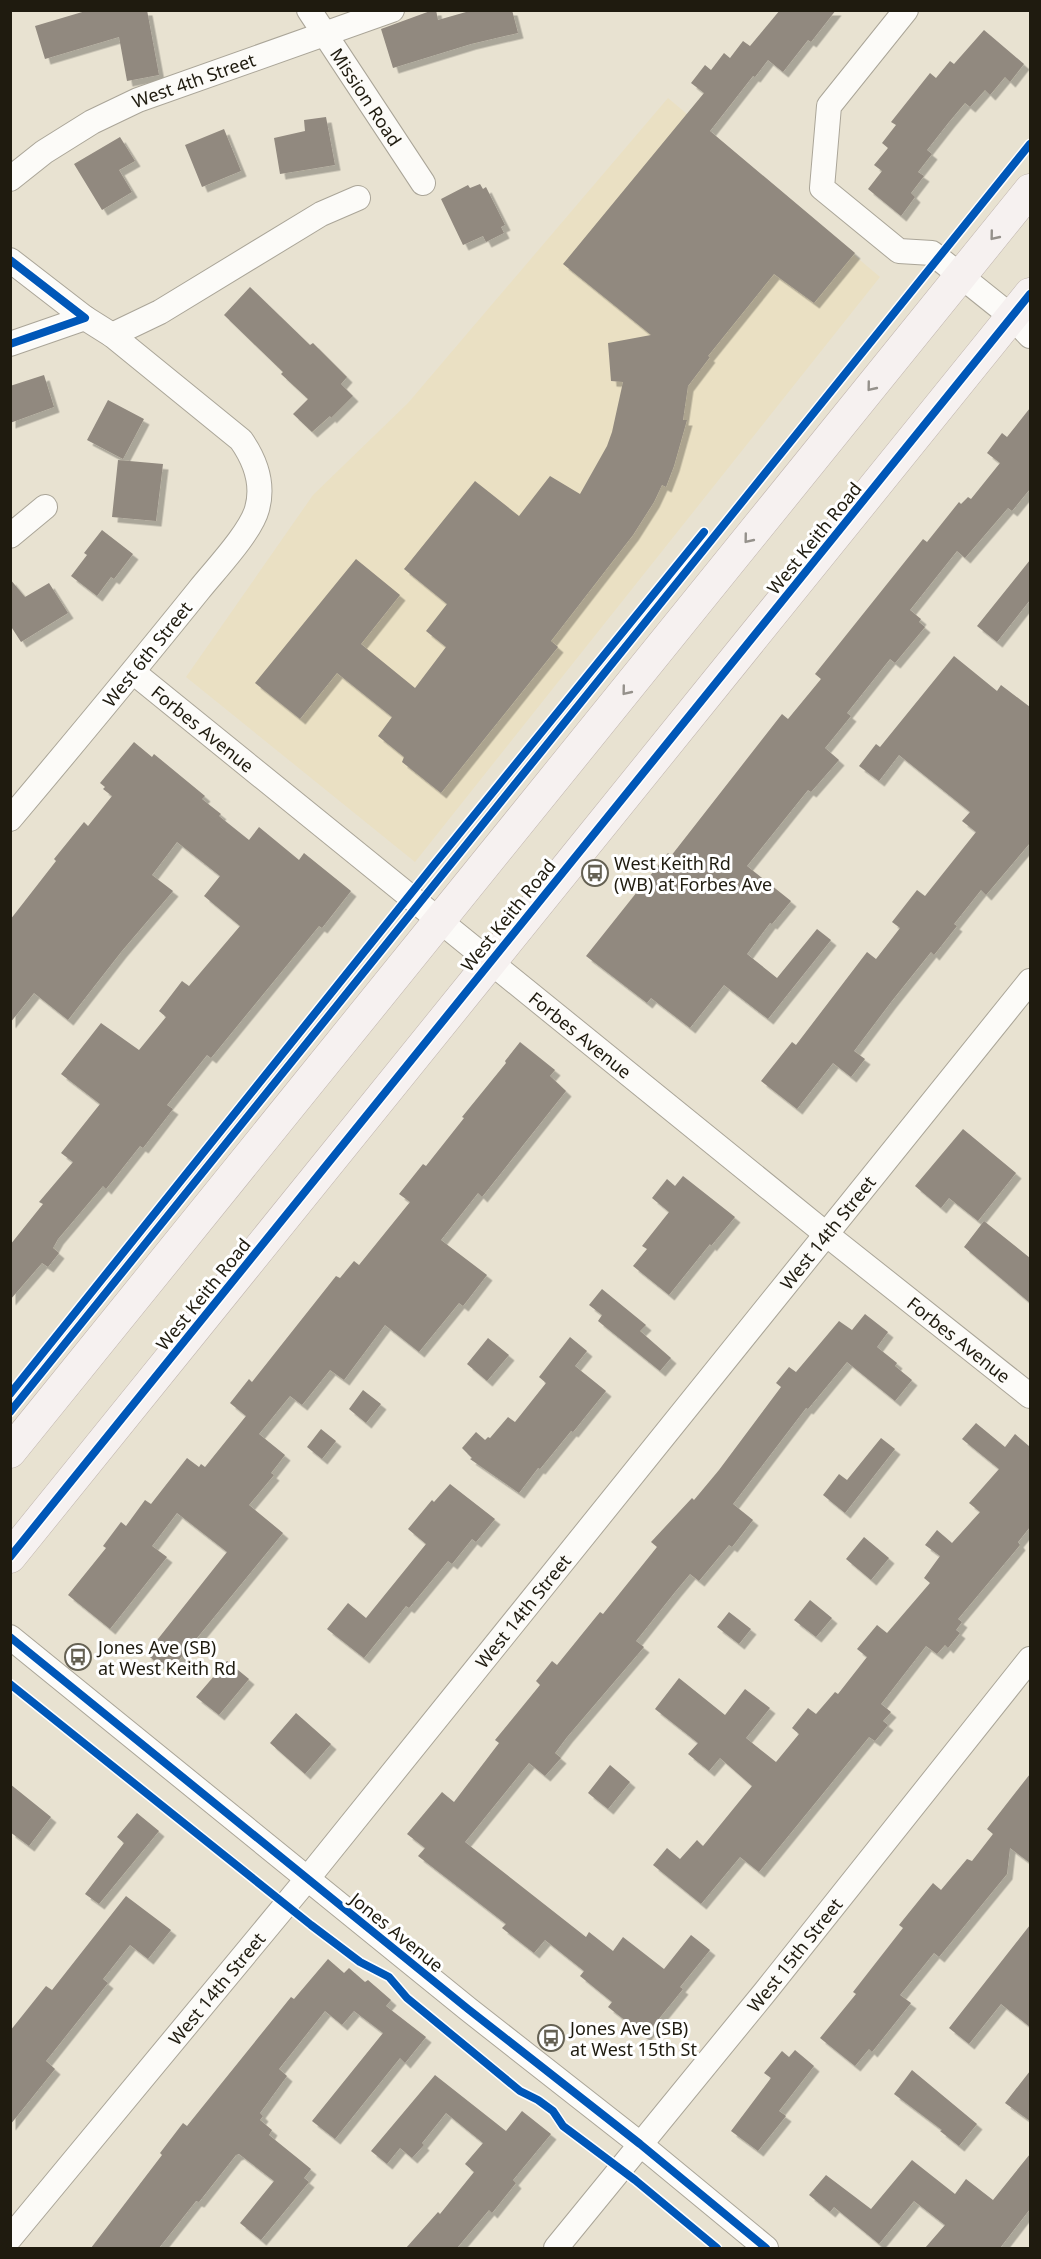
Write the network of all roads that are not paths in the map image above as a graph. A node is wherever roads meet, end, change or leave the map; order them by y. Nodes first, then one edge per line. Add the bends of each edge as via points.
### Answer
1 (309, 10) edge
2 (392, 10) edge
3 (906, 10) edge
4 (323, 34) junction
5 (10, 179) edge
6 (423, 183) dead end
7 (1030, 190) edge
8 (358, 198) dead end
9 (10, 260) edge
10 (962, 275) junction
11 (1024, 316) edge
12 (84, 318) junction
13 (112, 335) junction
14 (10, 344) edge
15 (45, 507) dead end
16 (10, 536) edge
17 (133, 672) junction
18 (10, 819) edge
19 (440, 921) junction
20 (490, 961) junction
21 (1030, 981) edge
22 (826, 1234) junction
23 (1030, 1396) edge
24 (10, 1452) edge
25 (10, 1557) edge
26 (10, 1637) edge
27 (1030, 1659) edge
28 (308, 1878) junction
29 (640, 2144) junction
30 (10, 2238) edge
31 (555, 2248) edge
32 (766, 2248) edge

1 - 4 street, Mission Road
2 - 4 street, West 4th Street
3 - 10 street via 829,106 822,188 899,251 932,253
4 - 5 street, West 4th Street via 138,100 92,122
4 - 6 street, Mission Road
7 -> 10 main road
8 - 13 street via 321,214 160,312
9 - 12 street
10 - 11 street
10 -> 19 main road
11 - 20 main road, West Keith Road
12 - 13 street
12 - 14 street
13 - 17 street, West 6th Street via 241,440 259,477 257,509 252,519
15 - 16 street
17 - 18 street, West 6th Street
17 - 19 street, Forbes Avenue
19 - 20 street, Forbes Avenue
19 - 24 main road
20 - 22 street, Forbes Avenue
20 - 25 main road, West Keith Road
21 - 22 street, West 14th Street
22 - 23 street, Forbes Avenue
22 - 28 street, West 14th Street
26 - 28 street, Jones Avenue
27 - 29 street, West 15th Street
28 - 29 street, Jones Avenue
28 - 30 street, West 14th Street
29 - 31 street, West 15th Street
29 - 32 street, Jones Avenue

